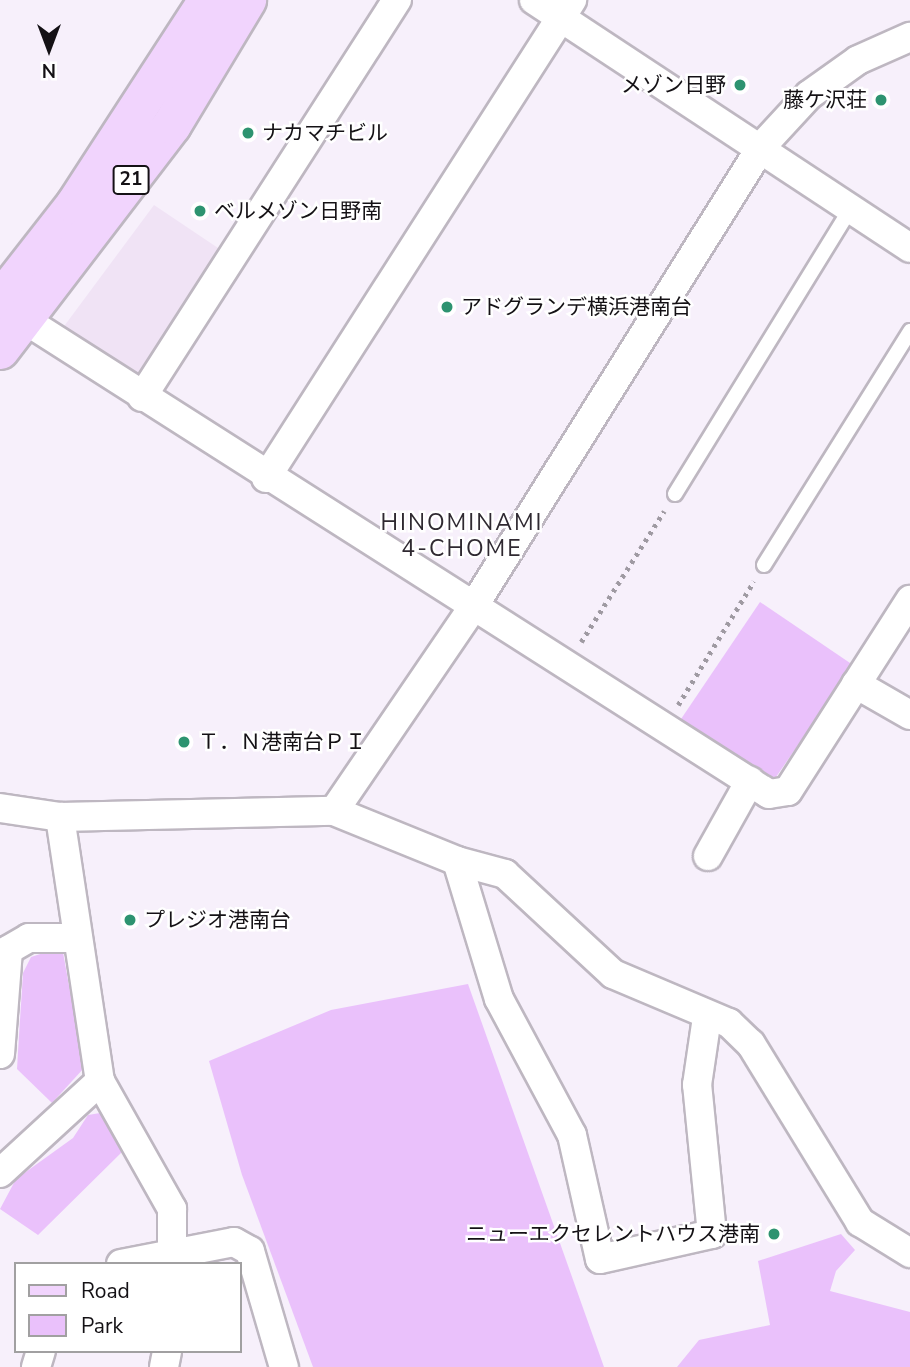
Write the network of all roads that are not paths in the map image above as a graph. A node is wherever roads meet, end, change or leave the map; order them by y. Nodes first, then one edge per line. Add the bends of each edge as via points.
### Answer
1 (208, 0) edge
2 (247, 0) edge
3 (397, 0) edge
4 (534, 0) edge
5 (565, 8) edge
6 (910, 37) edge
7 (762, 146) junction
8 (849, 209) junction
9 (910, 248) edge
10 (12, 311) edge
11 (910, 331) edge
12 (0, 350) edge
13 (142, 397) junction
14 (266, 478) junction
15 (675, 494) road end
16 (764, 565) road end
17 (910, 600) edge
18 (475, 604) junction
19 (856, 684) junction
20 (910, 715) edge
21 (750, 781) junction
22 (0, 808) edge
23 (334, 811) junction
24 (60, 817) junction
25 (708, 856) dead end
26 (457, 861) junction
27 (76, 938) junction
28 (708, 1017) junction
29 (0, 1054) edge
30 (100, 1081) junction
31 (0, 1173) edge
32 (910, 1253) edge
33 (172, 1257) edge
34 (136, 1262) edge
35 (284, 1367) edge

1 - 10 main road, 21
2 - 10 main road, 21 via 172,125
3 - 13 street
4 - 5 street
5 - 7 street
5 - 14 street
6 - 7 street via 858,60 810,95
7 - 8 street
7 - 18 street
8 - 9 street
8 - 15 lane
10 - 12 main road, 21
10 - 13 street
11 - 16 lane
13 - 14 street
14 - 18 street
17 - 19 street
18 - 21 street
18 - 23 street
19 - 20 street
19 - 21 street via 788,791 769,794
21 - 25 street
22 - 24 street
23 - 24 street
23 - 26 street
24 - 27 street
26 - 28 street via 505,873 613,974
26 - 28 street via 499,999 572,1135 600,1259 712,1234 697,1086
27 - 29 street via 29,938 8,950
27 - 30 street
28 - 32 street via 729,1023 751,1044 860,1222
30 - 31 street
30 - 33 street via 172,1209
33 - 34 street
33 - 35 street via 234,1242 250,1251

